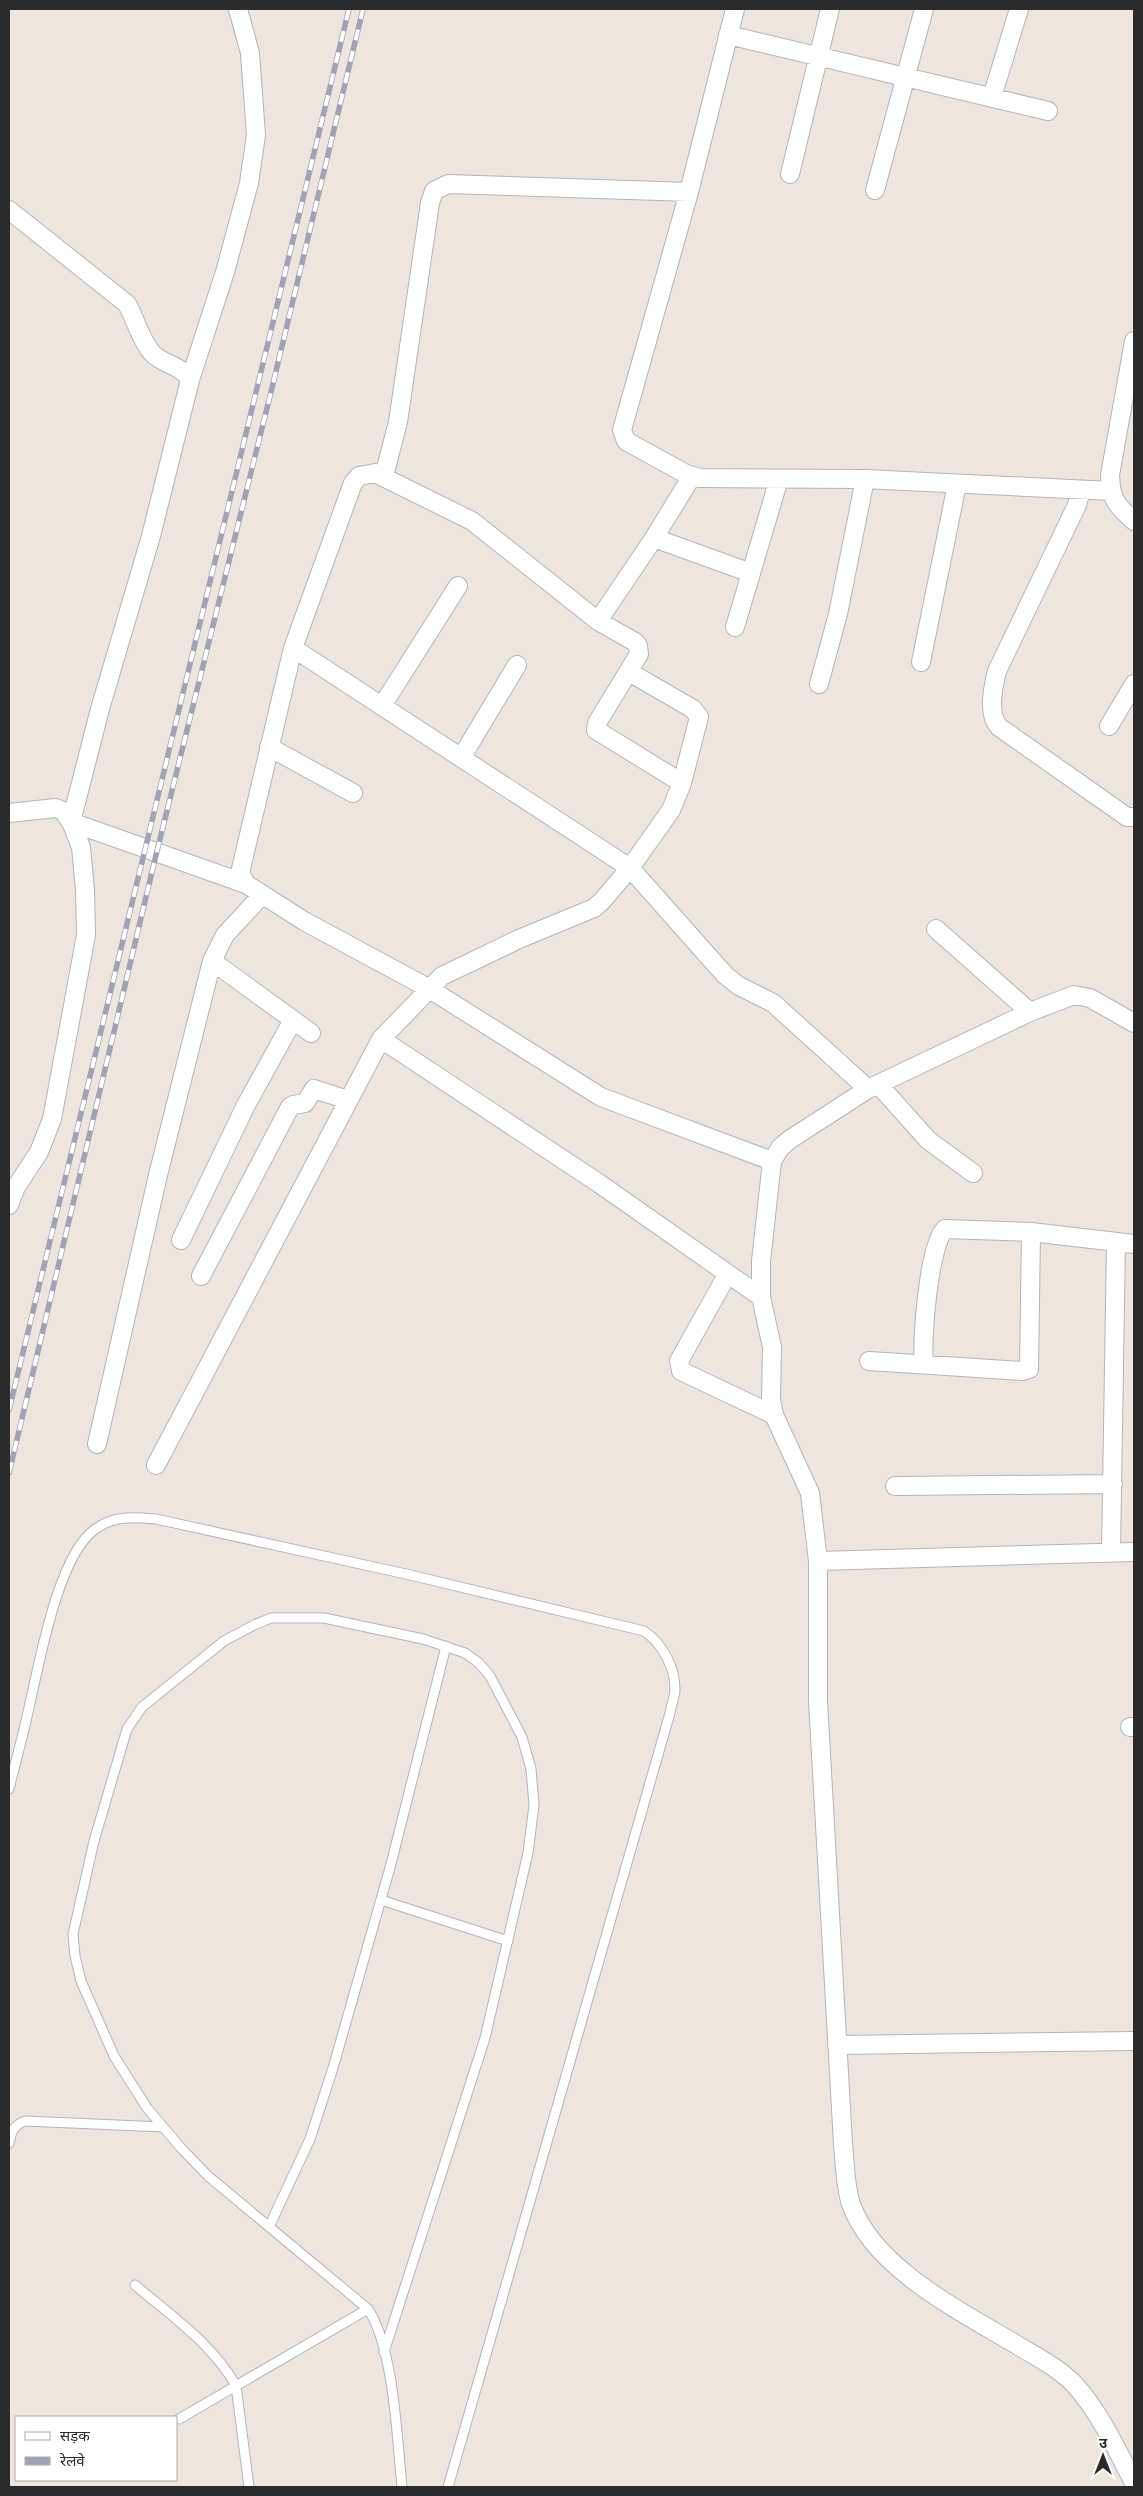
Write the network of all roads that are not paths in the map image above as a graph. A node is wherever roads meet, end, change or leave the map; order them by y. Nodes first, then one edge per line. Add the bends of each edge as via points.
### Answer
1 (238, 9) edge
2 (735, 9) edge
3 (830, 9) edge
4 (924, 9) edge
5 (1019, 9) edge
6 (728, 35) junction
7 (820, 56) junction
8 (904, 76) junction
9 (992, 98) junction
10 (1048, 111) dead end
11 (790, 174) dead end
12 (874, 190) dead end
13 (689, 192) junction
14 (9, 210) edge
15 (1134, 341) edge
16 (190, 380) junction
17 (384, 476) junction
18 (692, 476) junction
19 (779, 478) junction
20 (865, 479) junction
21 (957, 484) junction
22 (1081, 490) junction
23 (1111, 491) junction
24 (1134, 521) edge
25 (654, 538) junction
26 (751, 574) junction
27 (458, 586) dead end
28 (598, 621) junction
29 (735, 627) dead end
30 (293, 648) junction
31 (921, 662) dead end
32 (517, 665) dead end
33 (629, 672) junction
34 (819, 684) dead end
35 (1134, 684) edge
36 (382, 706) junction
37 (1109, 726) dead end
38 (269, 747) junction
39 (461, 758) junction
40 (682, 783) junction
41 (353, 793) dead end
42 (9, 813) edge
43 (1134, 817) edge
44 (71, 822) junction
45 (630, 868) junction
46 (246, 884) junction
47 (262, 895) junction
48 (936, 929) dead end
49 (212, 961) junction
50 (428, 988) junction
51 (1030, 1012) junction
52 (293, 1020) junction
53 (1134, 1023) edge
54 (311, 1033) dead end
55 (380, 1038) junction
56 (873, 1086) junction
57 (348, 1100) junction
58 (772, 1161) junction
59 (974, 1173) dead end
60 (9, 1205) edge
61 (1031, 1232) junction
62 (181, 1240) dead end
63 (1116, 1243) junction
64 (1134, 1244) edge
65 (727, 1275) junction
66 (201, 1276) dead end
67 (761, 1297) junction
68 (869, 1361) dead end
69 (924, 1364) junction
70 (774, 1415) junction
71 (97, 1444) dead end
72 (156, 1465) dead end
73 (1113, 1484) junction
74 (895, 1486) dead end
75 (1111, 1552) junction
76 (1134, 1552) edge
77 (818, 1561) junction
78 (446, 1646) junction
79 (9, 1789) edge
80 (380, 1900) junction
81 (508, 1941) junction
82 (1134, 2041) edge
83 (837, 2045) junction
84 (163, 2127) junction
85 (9, 2143) edge
86 (269, 2227) junction
87 (135, 2285) dead end
88 (368, 2309) junction
89 (384, 2352) junction
90 (236, 2386) junction
91 (179, 2419) dead end
92 (1134, 2483) edge
93 (249, 2487) edge
94 (402, 2487) edge
95 (448, 2487) edge

1 - 16 street via 250,53 256,135 249,183 225,272
2 - 6 street
3 - 7 street
4 - 8 street
5 - 9 street
6 - 7 street
6 - 13 street
7 - 8 street
7 - 11 street
8 - 9 street
8 - 12 street
9 - 10 street
13 - 17 street via 448,184 434,190 398,422
13 - 18 street via 622,430 626,441
14 - 16 street via 126,304 152,353 163,362 184,370
15 - 23 street via 1110,475
16 - 44 street via 151,536 100,709
17 - 28 street via 472,522
17 - 30 street via 375,473 359,476 352,483
18 - 19 street
18 - 25 street
19 - 20 street
19 - 26 street
20 - 21 street
20 - 34 street via 838,614
21 - 22 street
21 - 31 street
22 - 23 street
22 - 43 street via 1077,505 997,671 992,689 993,716 999,727 1053,766 1127,817
23 - 24 street via 1116,504
25 - 26 street
25 - 28 street
26 - 29 street
27 - 36 street
28 - 33 street via 638,646 639,654
30 - 36 street
30 - 38 street
32 - 39 street
33 - 40 street via 697,712 699,717
33 - 40 street via 597,723 597,733
35 - 37 street
36 - 39 street
38 - 41 street
38 - 46 street via 241,862 240,873
39 - 45 street
40 - 45 street via 671,810
42 - 44 street via 56,808 64,811
44 - 46 street
44 - 60 street via 81,847 86,935 52,1119 39,1152 16,1187
45 - 50 street via 594,908 442,976
45 - 56 street via 724,975 773,1003
46 - 47 street
47 - 49 street via 225,935
47 - 50 street
48 - 51 street
49 - 52 street
49 - 71 street via 156,1184
50 - 55 street
50 - 58 street via 601,1097
51 - 53 street via 1082,995
51 - 56 street
52 - 54 street
52 - 62 street via 246,1105
55 - 57 street
55 - 65 street via 600,1184
56 - 58 street via 789,1140
56 - 59 street via 928,1140
57 - 66 street via 314,1089 305,1103 290,1108
57 - 72 street
58 - 67 street via 761,1261
61 - 63 street
61 - 69 street via 950,1228 942,1232 934,1249 928,1284
61 - 69 street via 1029,1369
63 - 64 street
63 - 73 street
65 - 67 street
65 - 70 street via 679,1361 679,1367 681,1371
67 - 70 street via 772,1347 771,1399
68 - 69 street
70 - 77 street via 810,1493
73 - 74 street
73 - 75 street
75 - 76 street
75 - 77 street
77 - 83 street via 818,1701
78 - 80 lane
78 - 81 lane via 465,1653 490,1676 522,1737 530,1769 534,1805 528,1853
78 - 84 lane via 324,1618 271,1618 224,1641 142,1707 126,1729 94,1841 73,1934 75,1956 81,1981 106,2040 147,2108
79 - 95 lane via 44,1636 72,1561 82,1542 94,1530 125,1516 156,1519 329,1557 644,1631 660,1645 672,1673 675,1690 670,1713
80 - 81 lane
80 - 86 lane via 310,2139
81 - 89 lane via 485,2038
82 - 83 street
83 - 92 street via 842,2144 851,2203 862,2228 879,2252 941,2300 1049,2364 1075,2385 1102,2424
84 - 85 lane via 25,2121 17,2124 11,2132
84 - 86 lane via 208,2176
86 - 88 lane
87 - 90 lane via 200,2342 228,2372
88 - 89 lane via 375,2320
88 - 90 lane
89 - 94 lane via 393,2398
90 - 91 lane
90 - 93 lane

